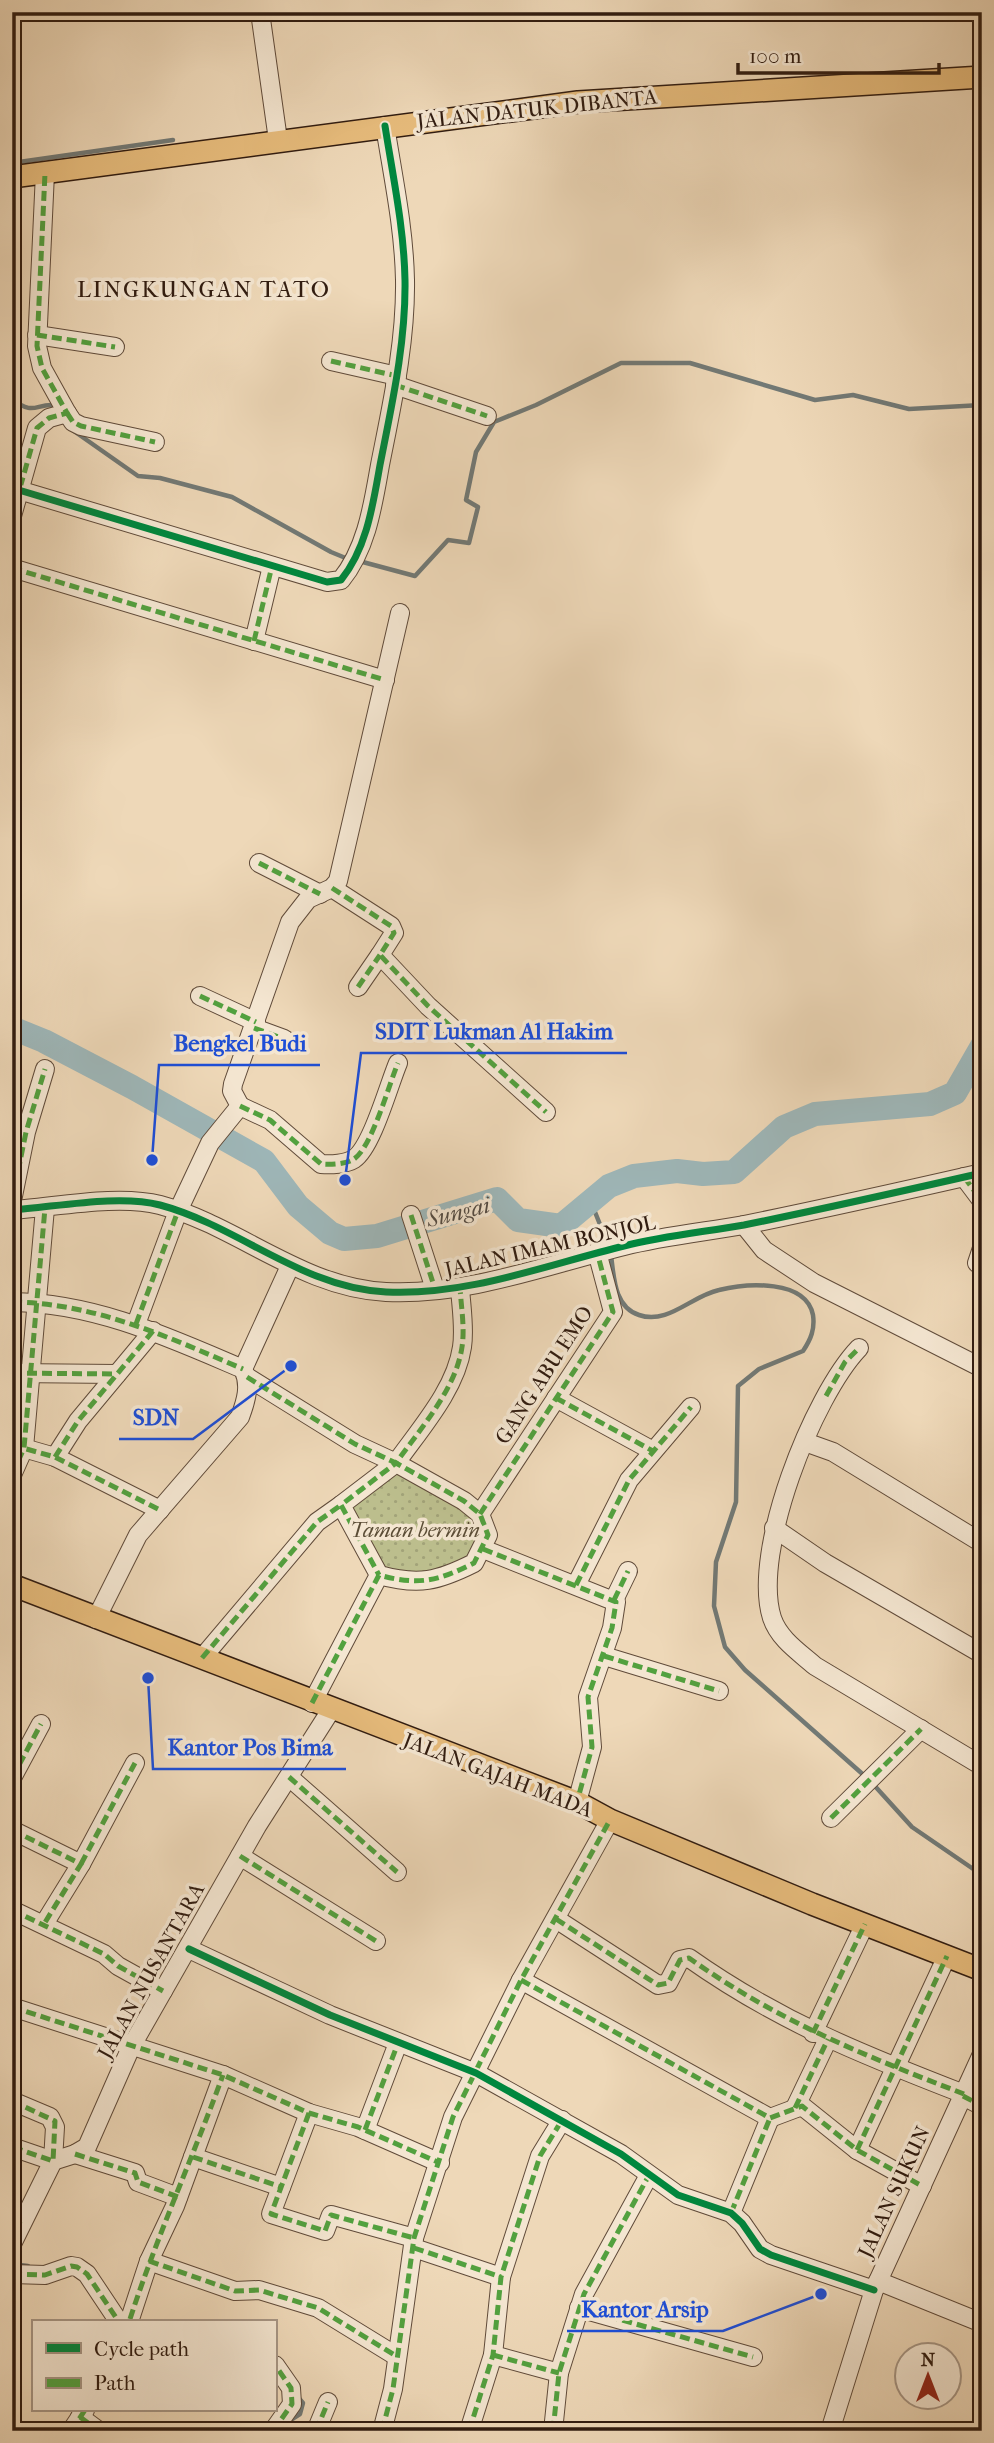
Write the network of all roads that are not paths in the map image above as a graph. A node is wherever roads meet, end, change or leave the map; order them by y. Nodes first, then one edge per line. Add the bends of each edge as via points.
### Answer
1 (260, 12) edge
2 (982, 77) edge
3 (385, 126) junction
4 (278, 140) junction
5 (46, 173) junction
6 (12, 177) edge
7 (37, 335) junction
8 (115, 347) dead end
9 (331, 361) dead end
10 (396, 380) junction
11 (67, 413) junction
12 (487, 416) dead end
13 (155, 442) dead end
14 (16, 490) edge
15 (12, 516) edge
16 (272, 566) junction
17 (12, 568) edge
18 (400, 612) dead end
19 (254, 641) junction
20 (385, 680) junction
21 (259, 863) dead end
22 (326, 891) junction
23 (380, 956) junction
24 (358, 986) dead end
25 (200, 996) dead end
26 (255, 1025) junction
27 (285, 1039) dead end
28 (398, 1063) dead end
29 (46, 1069) dead end
30 (240, 1106) junction
31 (546, 1112) dead end
32 (982, 1173) edge
33 (964, 1177) junction
34 (12, 1201) edge
35 (982, 1201) edge
36 (45, 1208) junction
37 (12, 1210) edge
38 (178, 1211) junction
39 (411, 1216) dead end
40 (744, 1225) junction
41 (607, 1250) junction
42 (290, 1266) junction
43 (460, 1287) junction
44 (435, 1289) junction
45 (12, 1302) edge
46 (34, 1303) junction
47 (145, 1328) junction
48 (859, 1348) dead end
49 (982, 1368) edge
50 (21, 1373) edge
51 (245, 1373) junction
52 (117, 1374) junction
53 (556, 1398) junction
54 (691, 1407) dead end
55 (805, 1442) junction
56 (18, 1446) edge
57 (653, 1451) junction
58 (55, 1457) junction
59 (396, 1463) junction
60 (12, 1475) edge
61 (341, 1505) junction
62 (160, 1510) junction
63 (480, 1514) junction
64 (774, 1528) junction
65 (982, 1543) edge
66 (483, 1549) junction
67 (628, 1571) dead end
68 (379, 1575) junction
69 (12, 1585) edge
70 (576, 1585) junction
71 (614, 1600) junction
72 (96, 1619) junction
73 (982, 1654) edge
74 (604, 1656) junction
75 (202, 1658) junction
76 (719, 1691) dead end
77 (322, 1707) junction
78 (41, 1724) dead end
79 (921, 1729) junction
80 (135, 1763) dead end
81 (982, 1766) edge
82 (289, 1777) junction
83 (12, 1778) edge
84 (577, 1802) junction
85 (831, 1818) dead end
86 (610, 1820) junction
87 (12, 1830) edge
88 (240, 1856) junction
89 (81, 1864) junction
90 (397, 1872) dead end
91 (12, 1910) edge
92 (556, 1919) junction
93 (44, 1924) junction
94 (865, 1924) junction
95 (376, 1941) dead end
96 (188, 1949) junction
97 (947, 1956) junction
98 (982, 1970) edge
99 (521, 1980) junction
100 (163, 1992) junction
101 (12, 2007) edge
102 (820, 2036) junction
103 (398, 2042) junction
104 (131, 2047) junction
105 (982, 2054) edge
106 (895, 2067) junction
107 (476, 2073) junction
108 (223, 2075) junction
109 (963, 2095) junction
110 (12, 2101) edge
111 (982, 2106) edge
112 (795, 2108) junction
113 (309, 2113) junction
114 (770, 2118) junction
115 (562, 2120) junction
116 (365, 2130) junction
117 (12, 2147) edge
118 (856, 2150) junction
119 (75, 2154) junction
120 (193, 2157) junction
121 (53, 2161) junction
122 (440, 2163) junction
123 (648, 2177) junction
124 (922, 2186) junction
125 (281, 2187) junction
126 (178, 2197) junction
127 (731, 2213) junction
128 (17, 2223) edge
129 (414, 2243) junction
130 (12, 2244) edge
131 (149, 2261) junction
132 (12, 2274) edge
133 (501, 2277) junction
134 (876, 2285) junction
135 (579, 2308) junction
136 (125, 2320) edge
137 (126, 2320) edge
138 (982, 2323) edge
139 (493, 2355) junction
140 (396, 2356) junction
141 (753, 2357) dead end
142 (276, 2366) edge
143 (559, 2372) junction
144 (328, 2402) dead end
145 (79, 2419) edge
146 (99, 2431) edge
147 (273, 2431) edge
148 (316, 2431) edge
149 (382, 2431) edge
150 (469, 2431) edge
151 (553, 2431) edge
152 (830, 2431) edge

1 - 4 street
2 - 3 main road, JALAN DATUK DIBANTA via 578,102
3 - 4 main road, JALAN DATUK DIBANTA
3 - 10 street via 404,248 405,307
4 - 5 main road, JALAN DATUK DIBANTA
5 - 6 main road, JALAN DATUK DIBANTA
5 - 7 street
7 - 8 street
7 - 11 street via 42,368
9 - 10 street
10 - 12 street
10 - 16 street via 370,514 347,573 341,580 327,582
11 - 13 street via 81,426
11 - 14 street via 49,418 37,428
14 - 15 street
14 - 16 street
16 - 19 street
17 - 19 street
18 - 20 street
19 - 20 street
20 - 22 street via 338,881
21 - 22 street
22 - 23 street via 391,926 394,933
22 - 26 street via 300,905 290,922
23 - 24 street
23 - 31 street via 428,1006
25 - 26 street
26 - 27 street
26 - 30 street via 233,1084
28 - 30 street via 358,1157 349,1162 321,1164 270,1120
29 - 34 street via 26,1132
30 - 38 street via 210,1143
32 - 33 street, JALAN IMAM BONJOL
33 - 35 street
33 - 40 street, JALAN IMAM BONJOL
36 - 37 street, JALAN IMAM BONJOL
36 - 38 street, JALAN IMAM BONJOL via 129,1202
36 - 46 street
38 - 42 street, JALAN IMAM BONJOL
38 - 47 street
39 - 44 street
40 - 41 street, JALAN IMAM BONJOL
40 - 49 street via 764,1250 814,1283
41 - 43 street, JALAN IMAM BONJOL
41 - 53 street, GANG ABU EMO via 613,1312
42 - 44 street, JALAN IMAM BONJOL via 338,1284 379,1291
42 - 51 street
43 - 44 street, JALAN IMAM BONJOL
43 - 59 street via 463,1339 456,1367 440,1400
45 - 46 street
46 - 47 street via 86,1311
46 - 50 street
47 - 51 street
47 - 52 street
48 - 55 street via 845,1362
50 - 52 street
50 - 56 street
51 - 59 street via 355,1444
51 - 62 street via 247,1398 240,1417
52 - 58 street
53 - 57 street
53 - 63 street, GANG ABU EMO
54 - 57 street
55 - 64 street
55 - 65 street via 842,1457
56 - 58 street
56 - 60 street
57 - 70 street via 629,1479
58 - 62 street
59 - 61 street
59 - 63 street
61 - 68 street
61 - 75 street via 317,1522
62 - 72 street via 130,1547
63 - 66 street via 488,1535
64 - 73 street via 825,1563
64 - 79 street via 769,1548 769,1599 772,1619 782,1636 815,1666
66 - 68 street via 474,1563 431,1581 407,1582
66 - 70 street
67 - 71 street
68 - 77 street, JALAN NUSANTARA
69 - 72 main road, JALAN GAJAH MADA
70 - 71 street
71 - 74 street via 616,1609
72 - 75 main road, JALAN GAJAH MADA
74 - 76 street
74 - 84 street via 588,1696 592,1747
75 - 77 main road, JALAN GAJAH MADA
77 - 82 street, JALAN NUSANTARA
77 - 84 main road, JALAN GAJAH MADA
78 - 83 street
79 - 81 street
79 - 85 street
80 - 89 street
82 - 88 street, JALAN NUSANTARA
82 - 90 street
84 - 86 main road, JALAN GAJAH MADA
86 - 92 street
86 - 94 main road, JALAN GAJAH MADA
87 - 89 street
88 - 95 street
88 - 96 street, JALAN NUSANTARA
89 - 93 street
91 - 93 street
92 - 99 street
92 - 102 street via 658,1985 668,1983 680,1960 689,1958 734,1990
93 - 100 street via 104,1954
94 - 97 main road, JALAN GAJAH MADA
94 - 102 street
96 - 100 street, JALAN NUSANTARA
96 - 103 street
97 - 98 main road, JALAN GAJAH MADA
97 - 106 street
99 - 107 street
99 - 114 street
100 - 104 street, JALAN NUSANTARA
101 - 104 street
102 - 106 street
102 - 112 street
103 - 107 street
103 - 116 street
104 - 108 street
104 - 119 street, JALAN NUSANTARA via 87,2147
105 - 109 street, JALAN SUKUN
106 - 109 street
106 - 118 street
107 - 115 street
107 - 122 street via 453,2117
108 - 113 street
108 - 120 street
109 - 111 street
109 - 124 street, JALAN SUKUN
110 - 121 street via 55,2121
112 - 114 street
112 - 118 street via 802,2106
113 - 116 street
113 - 125 street
114 - 127 street
115 - 123 street via 621,2154
115 - 133 street via 540,2156
116 - 122 street
117 - 121 street
118 - 124 street
119 - 121 street
119 - 126 street via 135,2173 138,2182
120 - 125 street
120 - 126 street
121 - 128 street
122 - 129 street
123 - 127 street via 678,2195
123 - 135 street via 606,2249
124 - 134 street, JALAN SUKUN
125 - 129 street via 271,2214 325,2231 331,2215
126 - 131 street
127 - 134 street via 760,2249 771,2255
128 - 130 street
129 - 133 street
129 - 140 street
131 - 137 street
131 - 140 street via 235,2291 259,2290 318,2308
132 - 136 street via 46,2275 77,2267
133 - 139 street
134 - 138 street
134 - 152 street, JALAN SUKUN
135 - 141 street
135 - 143 street
139 - 143 street
139 - 150 street
140 - 149 street via 394,2389
142 - 147 street via 291,2388 292,2404
143 - 151 street
144 - 148 street
145 - 146 street

